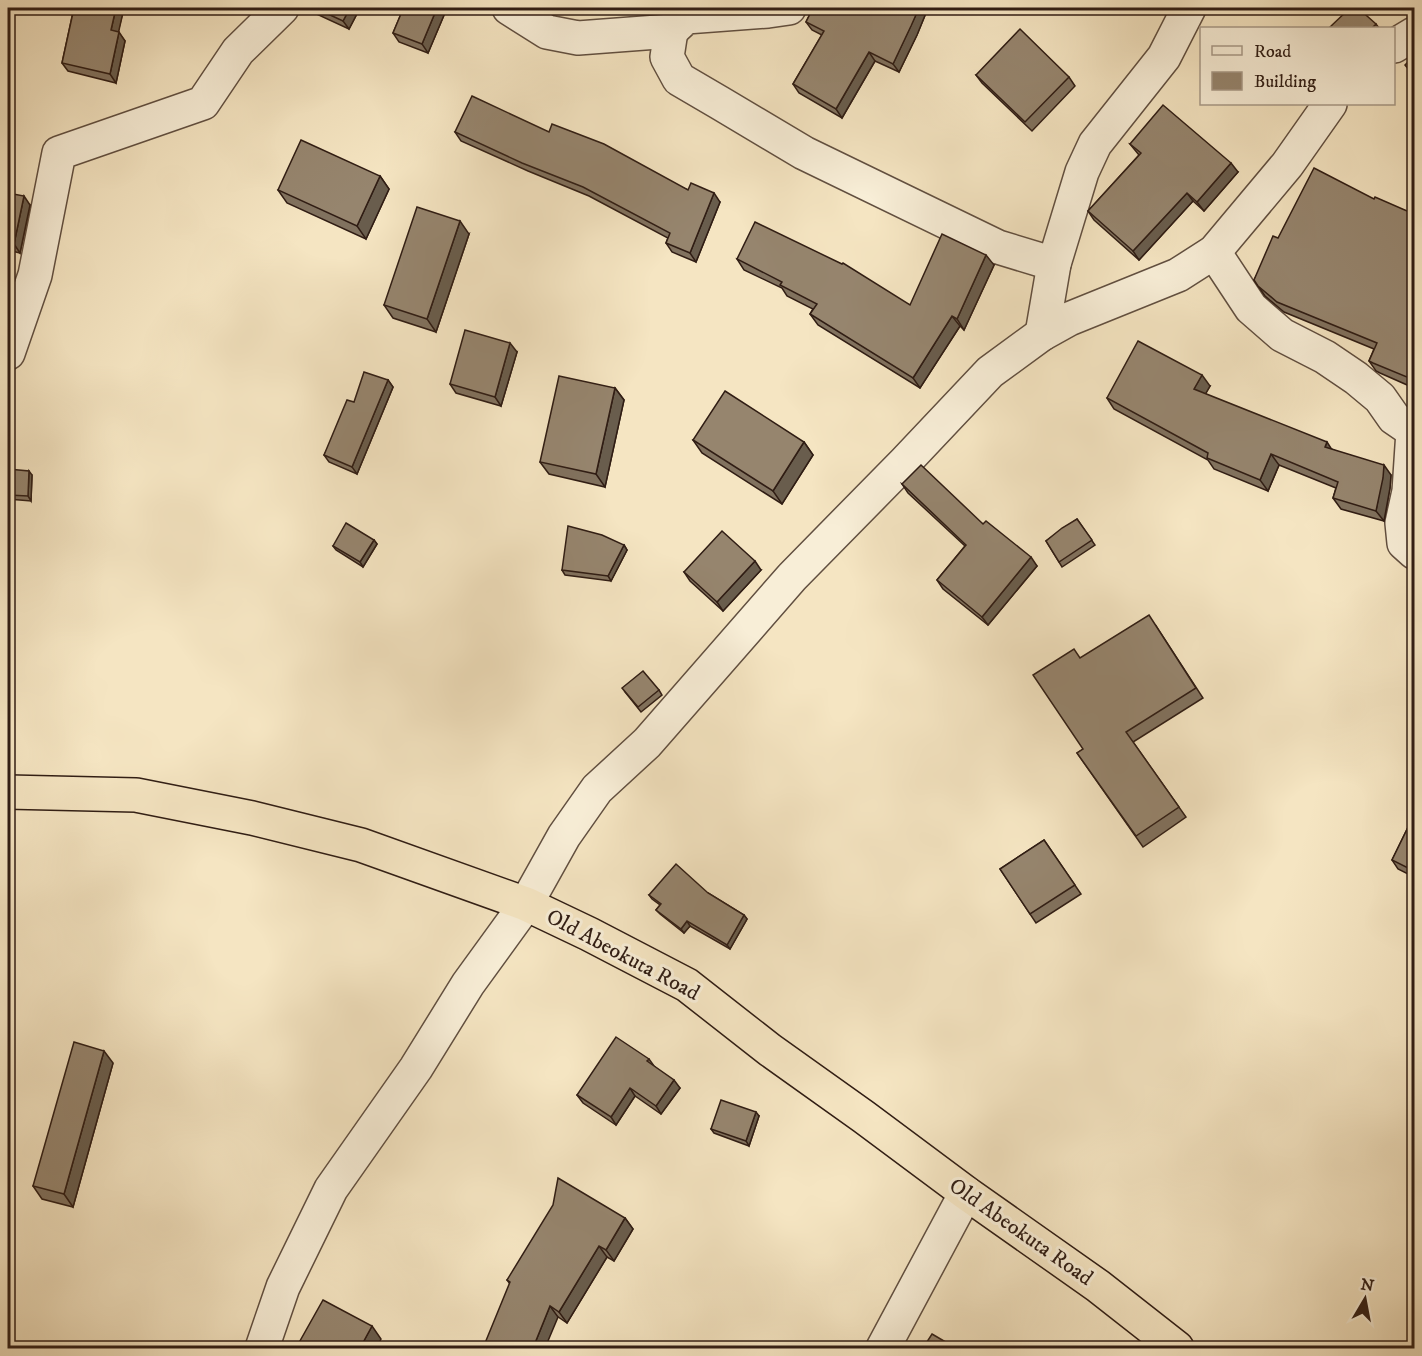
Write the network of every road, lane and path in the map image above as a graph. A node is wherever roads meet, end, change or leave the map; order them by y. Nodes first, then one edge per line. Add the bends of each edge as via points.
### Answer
1 (282, 8) edge
2 (508, 8) edge
3 (789, 8) edge
4 (1189, 8) edge
5 (671, 30) junction
6 (1414, 34) edge
7 (1395, 45) edge
8 (1329, 105) edge
9 (1214, 252) junction
10 (1054, 264) junction
11 (1042, 334) junction
12 (8, 353) edge
13 (1414, 552) edge
14 (8, 792) edge
15 (526, 904) junction
16 (966, 1193) junction
17 (262, 1348) edge
18 (883, 1348) edge
19 (1176, 1348) edge

1 - 12 street via 238,51 203,103 59,153 35,275
2 - 5 street via 547,32 579,38
3 - 5 street via 686,17
4 - 10 street via 1164,57 1095,144 1082,172
5 - 10 street via 667,57 679,80 804,153 998,248
6 - 7 street
8 - 9 street via 1287,165
9 - 11 street via 1178,275 1069,319
9 - 13 street via 1251,308 1282,334 1356,378 1380,398 1394,418 1413,431 1409,491 1402,523 1404,543
10 - 11 street
11 - 15 street via 990,372 792,577 647,743 597,789 564,836
14 - 15 highway, Old Abeokuta Road via 136,795 252,818 361,845
15 - 16 highway, Old Abeokuta Road via 687,985
15 - 17 street via 331,1189 283,1287
16 - 18 street
16 - 19 highway, Old Abeokuta Road via 1098,1286

